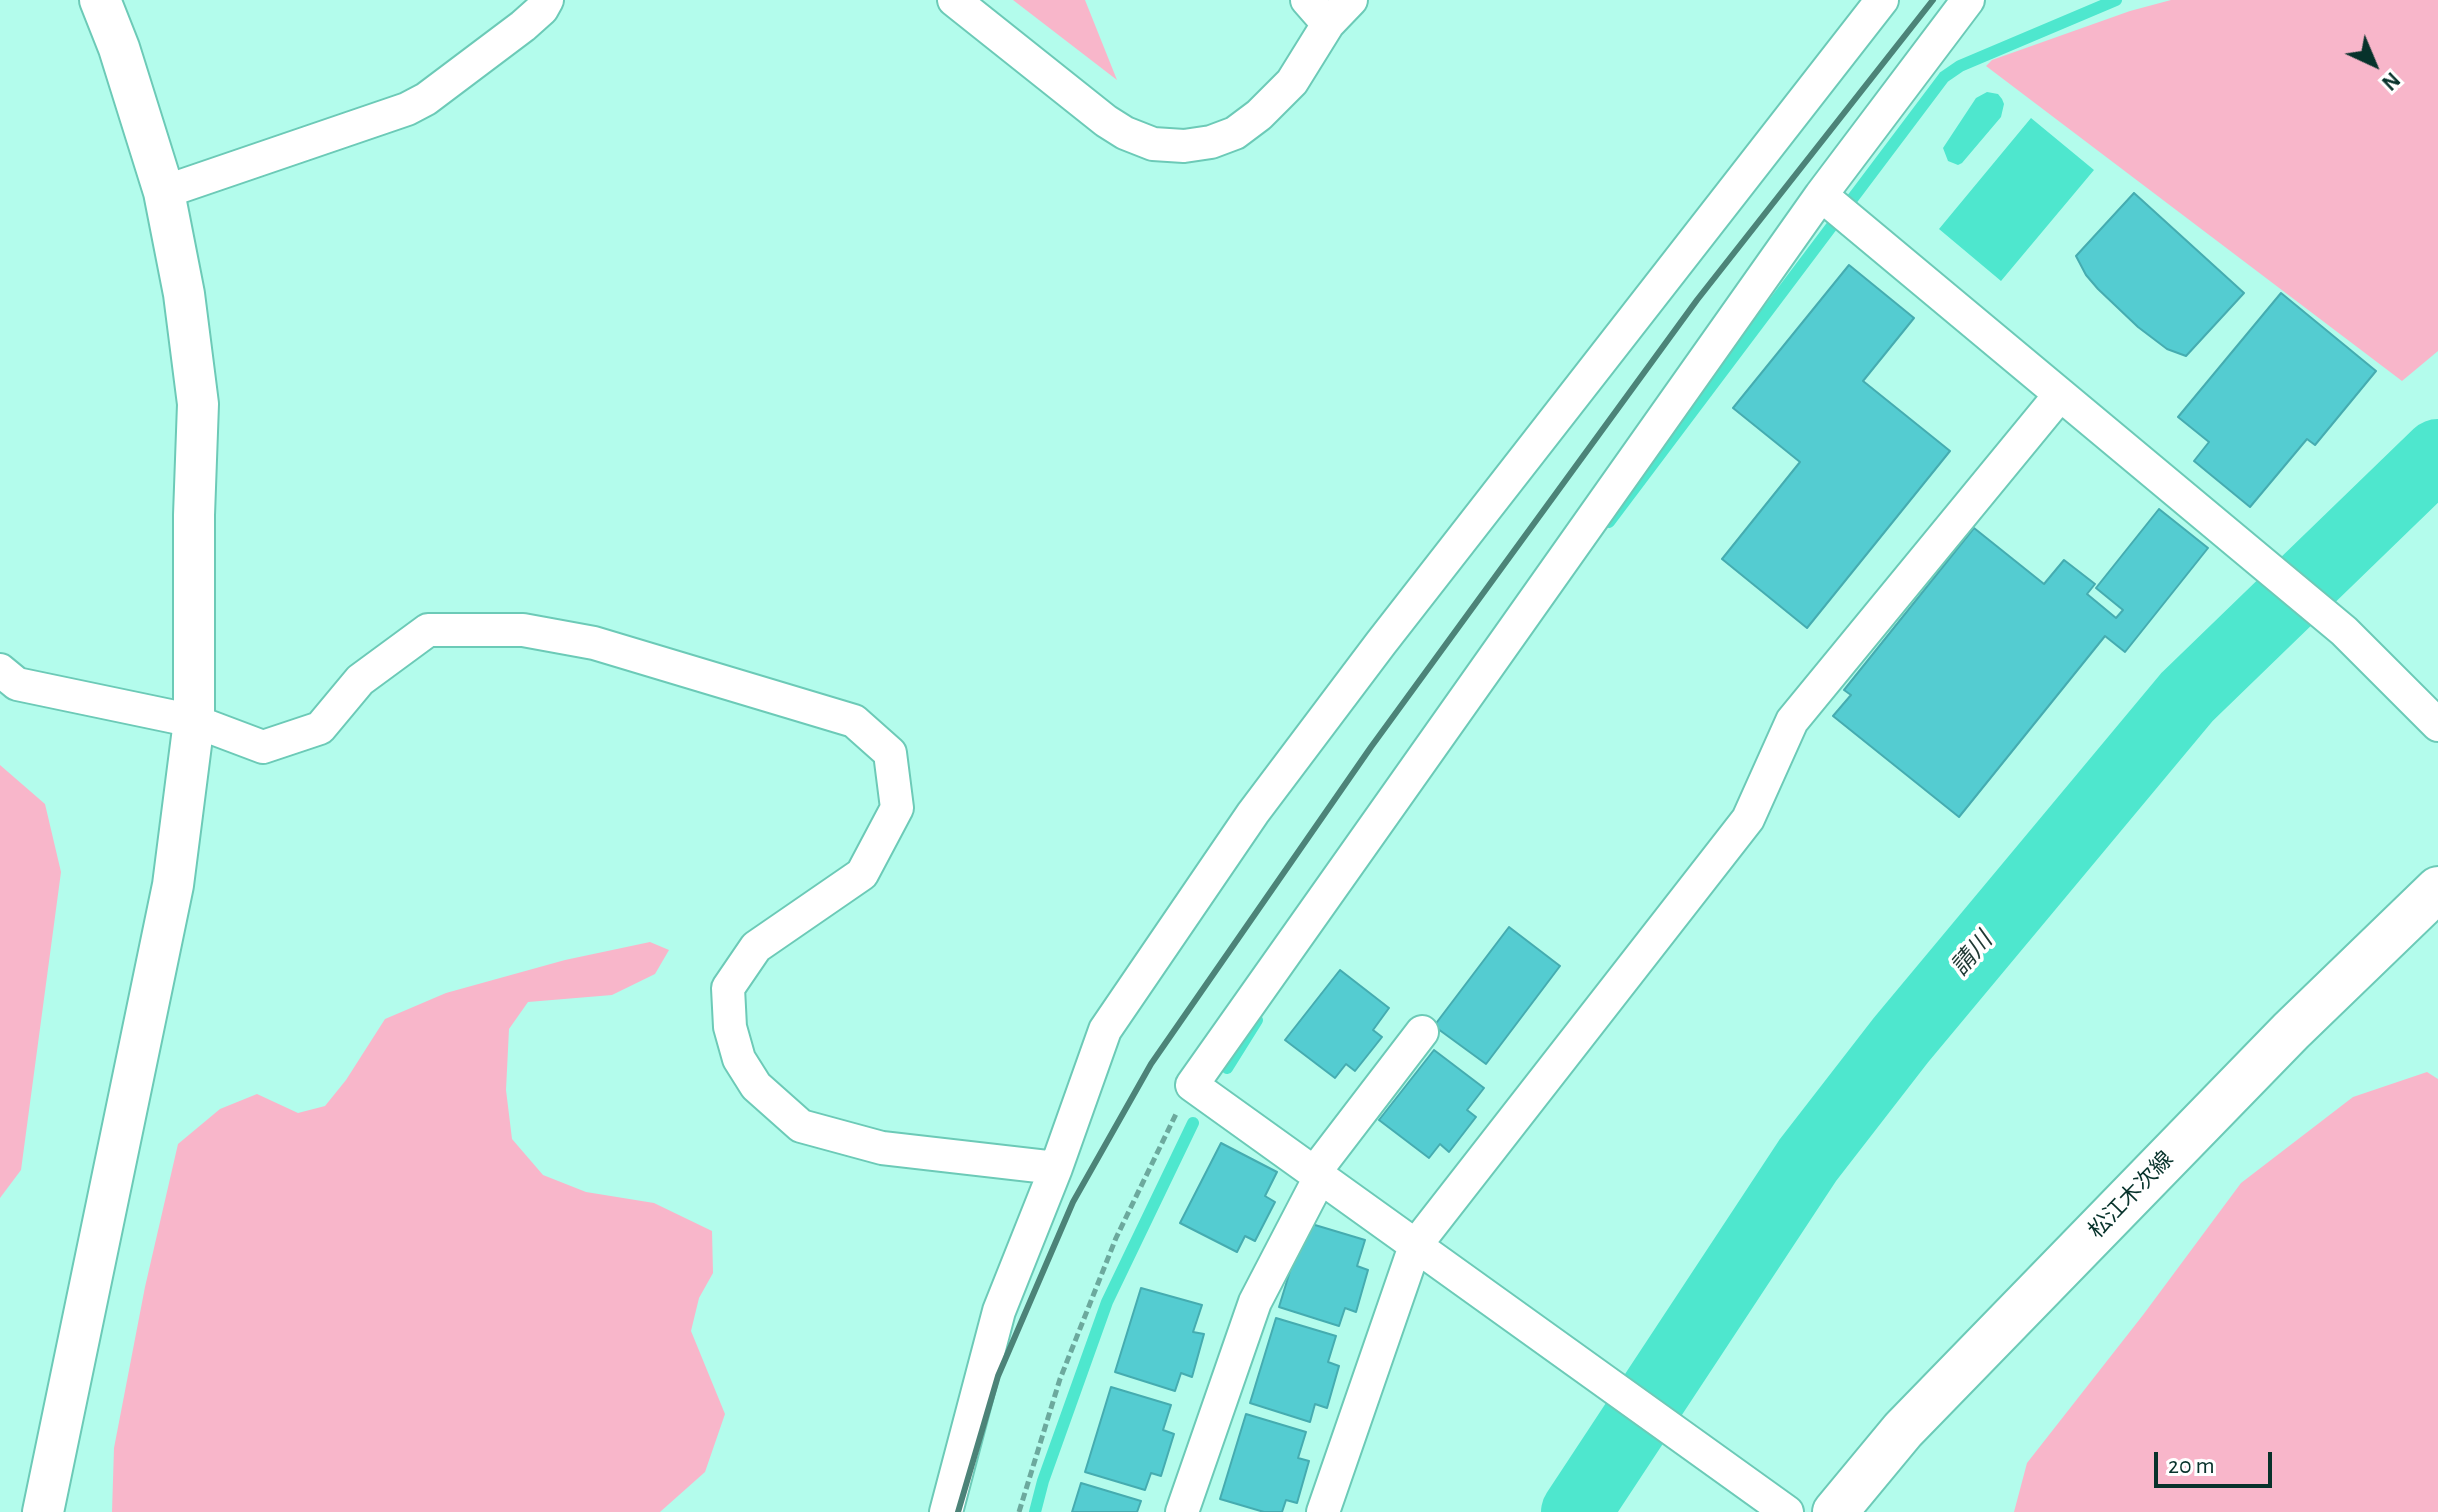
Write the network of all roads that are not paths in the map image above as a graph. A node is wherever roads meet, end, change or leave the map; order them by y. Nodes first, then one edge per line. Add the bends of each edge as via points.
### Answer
1 (100, 0) edge
2 (547, 0) edge
3 (954, 0) edge
4 (1351, 0) edge
5 (1882, 0) edge
6 (1968, 0) edge
7 (1317, 12) edge
8 (164, 192) junction
9 (1836, 208) junction
10 (2059, 396) junction
11 (0, 670) edge
12 (194, 721) junction
13 (2438, 725) edge
14 (2438, 889) edge
15 (1422, 1032) dead end
16 (1056, 1168) junction
17 (1317, 1175) junction
18 (1415, 1246) junction
19 (43, 1512) edge
20 (946, 1512) edge
21 (1182, 1512) edge
22 (1323, 1512) edge
23 (1787, 1512) edge
24 (1835, 1512) edge

1 - 8 street
2 - 8 street via 523,26 407,109
3 - 7 street via 1106,121 1153,144 1184,146 1235,133 1292,82
4 - 7 street
5 - 16 street via 1253,813 1105,1030
6 - 9 street
8 - 12 street via 198,404
9 - 10 street
9 - 17 street via 1192,1085
10 - 13 street via 2344,631
10 - 18 street via 1792,721 1748,819
11 - 12 street via 17,684
12 - 16 street via 263,747 320,728 360,680 428,630 523,630 594,643 854,721 890,753 897,808 862,874 756,947 728,988 739,1059 756,1086 801,1126 882,1148
12 - 19 street via 173,885
14 - 24 main road, 松江木次線 via 2291,1031 1913,1419
15 - 17 street
16 - 20 street via 999,1311
17 - 18 street
17 - 21 street via 1255,1302
18 - 22 street
18 - 23 street

